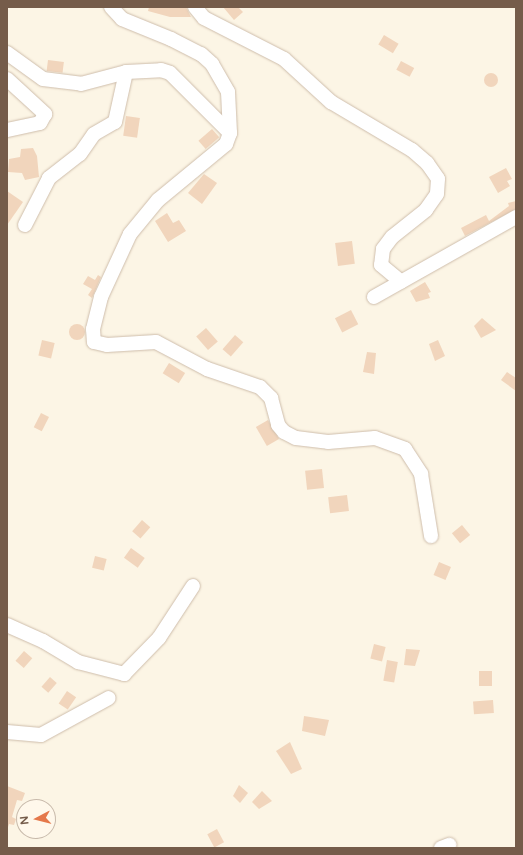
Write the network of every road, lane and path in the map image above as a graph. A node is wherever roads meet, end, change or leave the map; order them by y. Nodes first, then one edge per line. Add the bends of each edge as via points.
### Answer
1 (111, 7) edge
2 (195, 7) edge
3 (7, 53) edge
4 (126, 72) junction
5 (7, 79) edge
6 (7, 130) edge
7 (230, 133) junction
8 (516, 217) edge
9 (25, 225) dead end
10 (400, 282) junction
11 (374, 297) dead end
12 (430, 536) dead end
13 (193, 586) dead end
14 (7, 625) edge
15 (109, 698) dead end
16 (7, 732) edge

1 - 7 street via 122,19 171,39 201,54 212,64 228,92
2 - 10 street via 204,18 284,59 331,102 412,150 427,163 438,179 437,194 426,210 392,237 382,249 381,265
3 - 4 street via 43,79 81,84
4 - 7 street via 161,70 170,73
4 - 9 street via 115,122 94,134 80,154 49,178
5 - 6 street via 45,114 40,123
7 - 12 street via 226,144 158,200 130,234 101,297 93,328 94,342 107,345 156,342 207,369 260,387 271,398 278,425 284,432 296,438 328,442 375,438 405,449 421,474
8 - 10 street
10 - 11 street
13 - 14 street via 159,638 124,674 78,662 43,640
15 - 16 street via 41,735

